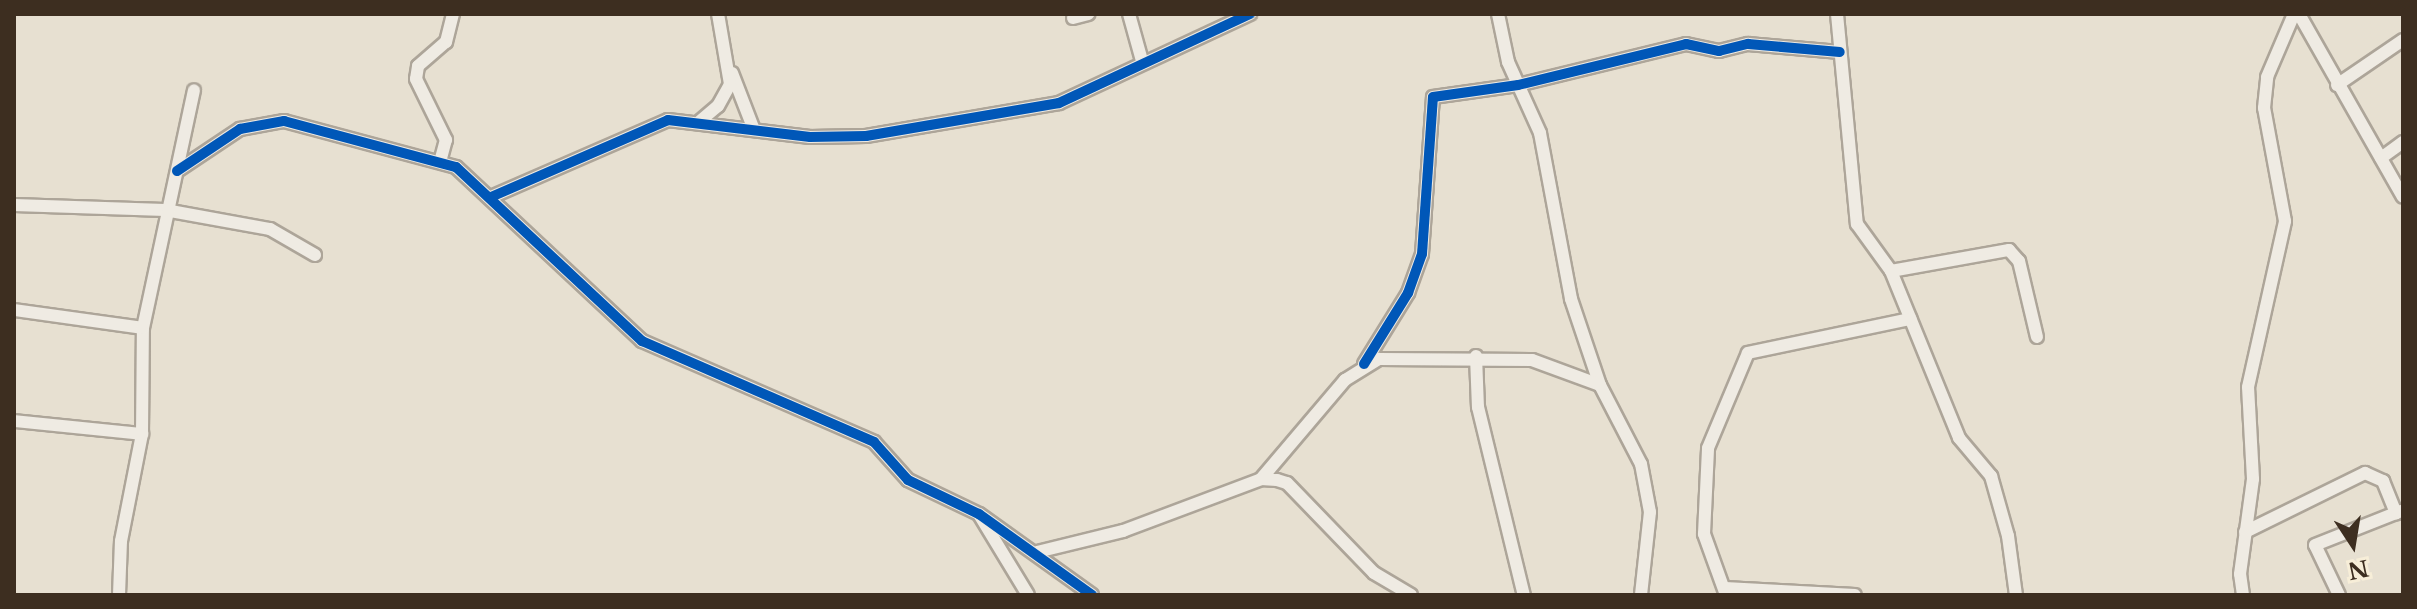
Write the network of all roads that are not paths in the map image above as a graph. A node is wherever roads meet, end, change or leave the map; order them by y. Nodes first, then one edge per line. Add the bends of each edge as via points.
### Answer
1 (453, 14) edge
2 (718, 14) edge
3 (1088, 14) edge
4 (1129, 14) edge
5 (1250, 14) edge
6 (1498, 14) edge
7 (1837, 14) edge
8 (2296, 14) edge
9 (1073, 18) dead end
10 (2403, 40) edge
11 (1840, 52) junction
12 (1142, 61) junction
13 (732, 72) junction
14 (1518, 85) junction
15 (2337, 85) junction
16 (194, 90) dead end
17 (700, 121) junction
18 (754, 130) junction
19 (2403, 142) edge
20 (2381, 158) junction
21 (440, 162) junction
22 (177, 171) junction
23 (491, 197) junction
24 (2403, 197) edge
25 (14, 205) edge
26 (165, 210) junction
27 (315, 255) dead end
28 (1891, 271) junction
29 (14, 310) edge
30 (1910, 319) junction
31 (143, 328) junction
32 (2037, 337) dead end
33 (1476, 356) junction
34 (1364, 364) junction
35 (1600, 385) junction
36 (14, 421) edge
37 (142, 434) junction
38 (1261, 479) junction
39 (2399, 511) edge
40 (979, 514) junction
41 (2245, 532) junction
42 (1037, 552) junction
43 (1726, 591) edge
44 (119, 595) edge
45 (1028, 595) edge
46 (1092, 595) edge
47 (1411, 595) edge
48 (1524, 595) edge
49 (1641, 595) edge
50 (1855, 595) edge
51 (2016, 595) edge
52 (2243, 595) edge
53 (2339, 595) edge

1 - 21 street via 446,42 418,66 416,79 446,140
2 - 13 street
3 - 9 street
4 - 12 street
5 - 12 street
6 - 14 street
7 - 11 street
8 - 15 street
8 - 41 street via 2267,77 2264,108 2285,221 2248,387 2253,479
10 - 15 street
11 - 14 street via 1748,44 1719,51 1686,44
11 - 28 street via 1857,224
12 - 18 street via 1059,103 866,136
13 - 17 street via 718,106
13 - 18 street
14 - 34 street via 1433,97 1422,254 1408,293
14 - 35 street via 1540,133 1571,299
15 - 20 street
16 - 22 street
17 - 18 street
17 - 23 street via 650,123
19 - 20 street
20 - 24 street
21 - 22 street via 284,121 240,129
21 - 23 street via 456,167
22 - 26 street
23 - 40 street via 538,250 601,297 642,341 874,442 921,489
25 - 26 street
26 - 27 street via 270,229
26 - 31 street
28 - 30 street
28 - 32 street via 2009,250 2019,261
29 - 31 street
30 - 43 street via 1748,353 1708,448 1704,534
30 - 51 street via 1959,438 1991,476 2008,536
31 - 37 street
33 - 34 street via 1392,357
33 - 35 street via 1532,360
33 - 48 street via 1478,407
34 - 38 street
35 - 49 street via 1641,464 1650,512
36 - 37 street
37 - 44 street via 121,541
38 - 42 street via 1123,531
38 - 47 street via 1287,483 1353,555
39 - 41 street via 2383,481 2365,473
39 - 53 street via 2315,545
40 - 42 street
40 - 45 street
41 - 52 street
42 - 46 street
43 - 50 street

